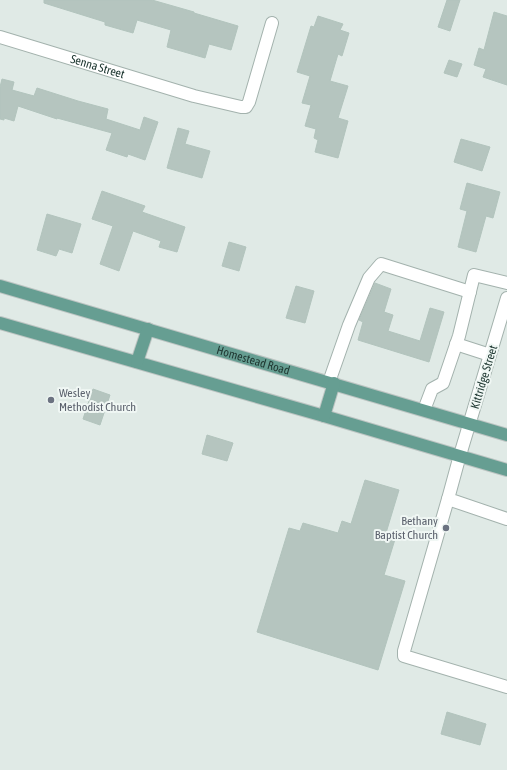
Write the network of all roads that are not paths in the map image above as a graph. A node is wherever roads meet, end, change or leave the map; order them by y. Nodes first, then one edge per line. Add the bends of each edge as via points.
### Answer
1 (272, 22) dead end
2 (0, 37) edge
3 (507, 283) edge
4 (0, 286) edge
5 (470, 292) junction
6 (507, 298) edge
7 (0, 323) edge
8 (148, 329) junction
9 (456, 344) junction
10 (490, 355) junction
11 (137, 362) junction
12 (332, 383) junction
13 (424, 410) junction
14 (324, 416) junction
15 (469, 424) junction
16 (507, 435) edge
17 (460, 455) junction
18 (507, 470) edge
19 (448, 499) junction
20 (507, 519) edge
21 (507, 687) edge

1 - 2 street, Senna Street via 246,107 194,96
3 - 5 street via 474,275
4 - 8 main road, Homestead Road
5 - 9 street
5 - 12 street via 381,264 369,278 349,325
6 - 10 street, Kittridge Street
7 - 11 main road
8 - 11 main road
8 - 12 main road, Homestead Road
9 - 10 street
9 - 13 street via 444,383 432,388
10 - 15 street, Kittridge Street
11 - 14 main road
12 - 13 main road, Homestead Road
12 - 14 main road
13 - 15 main road, Homestead Road
14 - 17 main road
15 - 16 main road, Homestead Road
15 - 17 street, Kittridge Street
17 - 18 main road
17 - 19 street, Kittridge Street
19 - 20 street
19 - 21 street, Kittridge Street via 404,656

